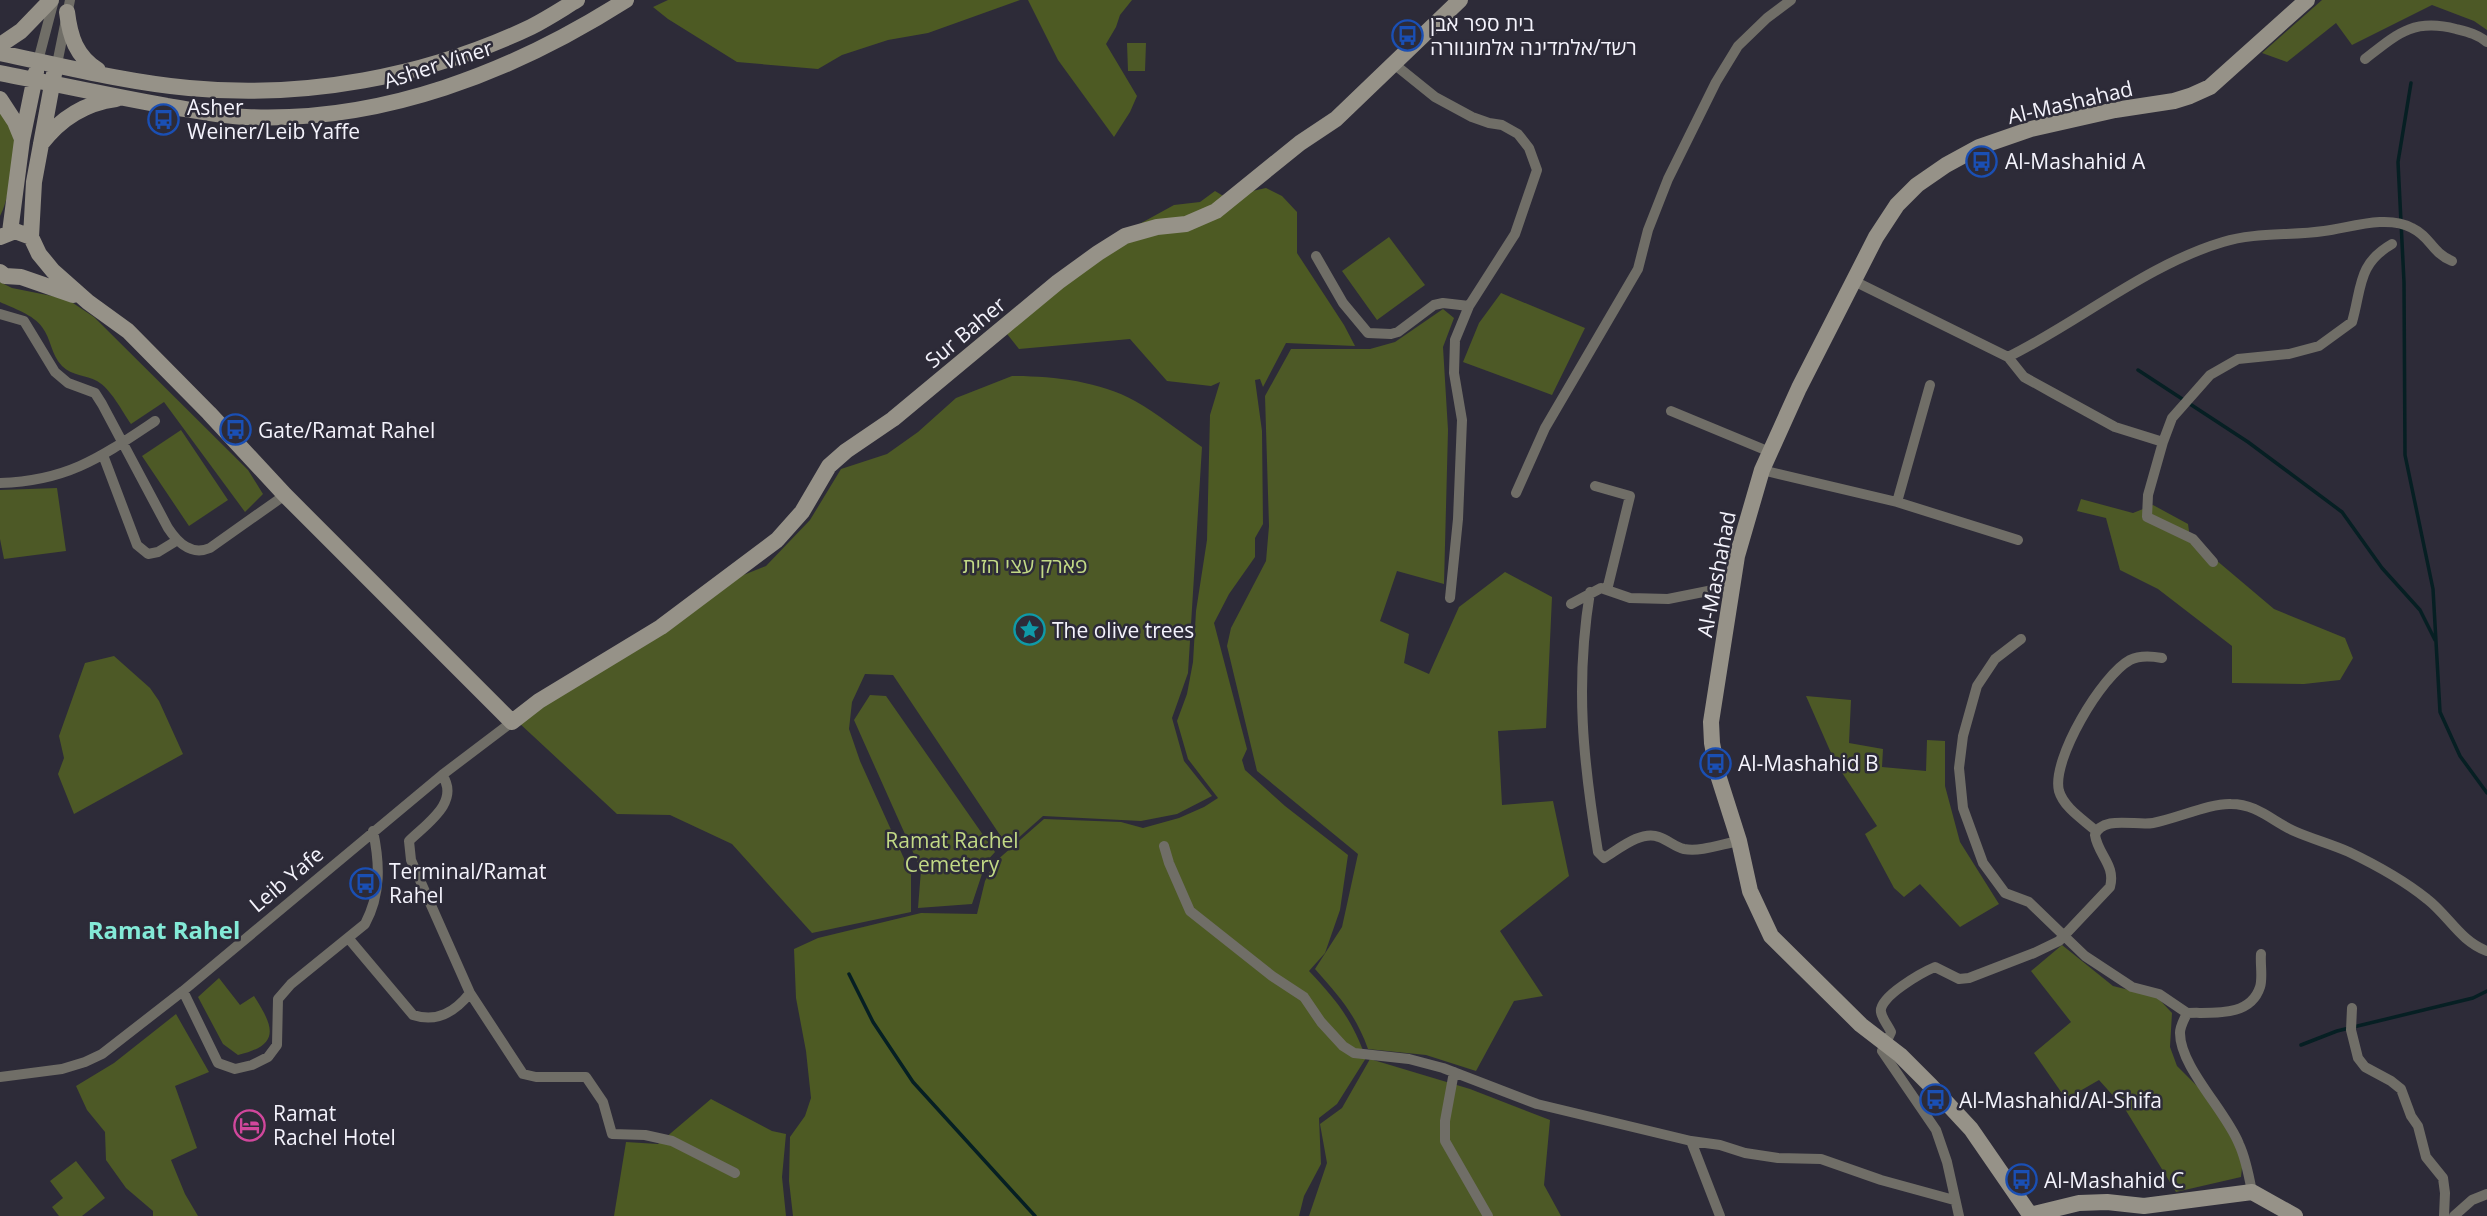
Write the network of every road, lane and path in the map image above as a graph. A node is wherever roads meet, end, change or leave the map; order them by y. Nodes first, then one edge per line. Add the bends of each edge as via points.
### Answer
1 (52, 0) edge
2 (577, 0) edge
3 (626, 0) edge
4 (1460, 0) edge
5 (1791, 0) edge
6 (2307, 0) edge
7 (69, 6) edge
8 (2487, 42) edge
9 (0, 45) edge
10 (0, 53) edge
11 (2365, 59) dead end
12 (38, 61) junction
13 (57, 64) junction
14 (1394, 64) junction
15 (0, 73) edge
16 (107, 74) junction
17 (34, 80) junction
18 (52, 84) junction
19 (0, 85) edge
20 (122, 97) junction
21 (0, 99) edge
22 (22, 139) junction
23 (40, 146) junction
24 (5, 234) edge
25 (32, 237) junction
26 (2392, 244) dead end
27 (39, 254) junction
28 (1316, 256) dead end
29 (2452, 261) dead end
30 (0, 272) edge
31 (21, 277) junction
32 (1854, 281) junction
33 (88, 302) junction
34 (1469, 306) junction
35 (0, 314) edge
36 (2008, 357) junction
37 (1930, 385) dead end
38 (1671, 411) dead end
39 (155, 421) dead end
40 (123, 442) junction
41 (2163, 442) junction
42 (1770, 452) junction
43 (103, 455) junction
44 (1762, 470) junction
45 (0, 483) edge
46 (1595, 486) dead end
47 (1516, 492) dead end
48 (285, 495) junction
49 (1897, 502) junction
50 (2018, 540) dead end
51 (176, 541) junction
52 (2213, 562) dead end
53 (1733, 586) junction
54 (1607, 590) junction
55 (1591, 593) junction
56 (1450, 598) dead end
57 (1571, 604) dead end
58 (2021, 639) dead end
59 (2162, 658) dead end
60 (512, 722) junction
61 (442, 775) junction
62 (373, 831) junction
63 (2096, 831) junction
64 (1739, 841) junction
65 (1164, 846) dead end
66 (2064, 936) junction
67 (349, 939) junction
68 (2487, 951) edge
69 (2260, 954) dead end
70 (183, 991) junction
71 (470, 993) junction
72 (2351, 1009) dead end
73 (2187, 1013) junction
74 (1885, 1044) junction
75 (1454, 1072) junction
76 (0, 1077) edge
77 (1691, 1141) junction
78 (735, 1173) dead end
79 (2252, 1192) junction
80 (2487, 1194) edge
81 (1954, 1200) junction
82 (2030, 1215) edge
83 (1488, 1216) edge
84 (1720, 1216) edge
85 (1959, 1216) edge
86 (2295, 1216) edge
87 (2444, 1216) edge
88 (2454, 1216) edge

1 - 9 street via 21,32
1 - 12 street
2 - 16 street, Asher Viner via 533,26 483,47 394,73 324,86 241,92
3 - 20 street, Asher Viner via 528,56 456,84 379,105 300,117 254,117
4 - 14 street, Sur Baher
5 - 47 street via 1738,46 1716,82 1668,179 1638,269 1545,428
6 - 32 street, Al-Mashahad via 2224,76 2190,96 2031,129 1946,165 1897,205
7 - 13 street
7 - 16 street via 72,39 79,53
8 - 11 street via 2478,35 2429,24 2403,32
10 - 12 street, Asher Viner
12 - 13 street, Asher Viner
12 - 17 street
13 - 16 street, Asher Viner
13 - 18 street
14 - 34 street via 1435,97 1518,134 1537,170 1515,234
14 - 60 street, Sur Baher via 1336,119 1216,211 1186,224 1125,236 1058,282 829,466 802,512 776,540 661,627
15 - 17 street, Asher Viner
17 - 18 street, Asher Viner
17 - 19 street
17 - 22 street
18 - 20 street, Asher Viner
18 - 23 street
20 - 23 street via 78,111 59,123
21 - 22 street
22 - 24 street
23 - 25 street via 31,208
24 - 25 street via 21,232
25 - 27 street
26 - 41 street via 2370,260 2363,272 2352,322 2319,346 2238,359 2210,375 2172,418
27 - 31 street via 32,271
27 - 33 street
28 - 34 street via 1343,303 1368,333 1398,332 1434,305
29 - 36 street via 2439,256 2411,227 2392,224 2366,222 2327,231 2225,241 2168,264
30 - 31 street
31 - 33 street
32 - 36 street
32 - 42 street, Al-Mashahad
33 - 48 street via 128,331
34 - 56 street via 1455,340 1454,373 1462,420
35 - 40 street via 24,321 55,372 68,383 95,393
36 - 41 street via 2024,377 2053,393 2115,427
37 - 49 street
38 - 42 street
39 - 40 street
40 - 43 street
40 - 51 street
41 - 52 street via 2148,495 2147,517 2193,539
42 - 44 street, Al-Mashahad
43 - 45 street via 75,470
43 - 51 street via 137,545 148,554
44 - 49 street
44 - 53 street, Al-Mashahad
46 - 54 street via 1630,496
48 - 51 street via 210,548 195,551
48 - 60 street
49 - 50 street
53 - 54 street via 1668,599 1630,598
53 - 64 street, Al-Mashahad via 1711,722 1718,775
54 - 55 street
55 - 57 street
55 - 64 street via 1581,690 1585,776 1598,852 1604,858 1653,835 1682,849
58 - 66 street via 1995,659 1977,687 1959,768 1963,808 1983,863 2005,893 2029,902
59 - 63 street via 2147,655 2130,660 2112,675 2089,705 2063,757 2059,790 2065,802
60 - 61 street, Leib Yafe
61 - 62 street, Leib Yafe
61 - 71 street via 448,796 440,811 409,841 411,860
62 - 67 street via 377,891 365,924
62 - 70 street, Leib Yafe
63 - 66 street via 2096,843 2113,879
63 - 68 street via 2112,823 2152,824 2228,803 2247,805 2286,828 2378,868 2427,899 2467,941
64 - 74 street, Al-Mashahad via 1750,891 1771,936
65 - 75 street via 1190,911 1304,997 1343,1046 1354,1053 1409,1059
66 - 73 street via 2132,987 2159,994
66 - 74 street via 1969,978 1959,979 1935,967 1921,972 1881,1007 1891,1032
67 - 70 street via 278,999 277,1045 268,1057 252,1065 235,1069 218,1063
67 - 71 street via 413,1016 427,1020 443,1016 458,1008
69 - 73 street via 2260,987 2242,1010
70 - 76 street, Leib Yafe via 85,1062
71 - 78 street via 523,1074 586,1077 603,1102 612,1134 672,1141
72 - 87 street via 2358,1058 2401,1089 2426,1157 2443,1178
73 - 79 street via 2180,1036 2186,1060 2239,1143
74 - 81 street via 1886,1059 1936,1130
74 - 82 street, Al-Mashahad via 1971,1129
75 - 77 street via 1537,1104
75 - 83 street via 1445,1141
77 - 81 street via 1778,1158 1821,1159
77 - 84 street
79 - 82 street via 2144,1206 2079,1203
79 - 86 street
80 - 88 street
81 - 85 street

